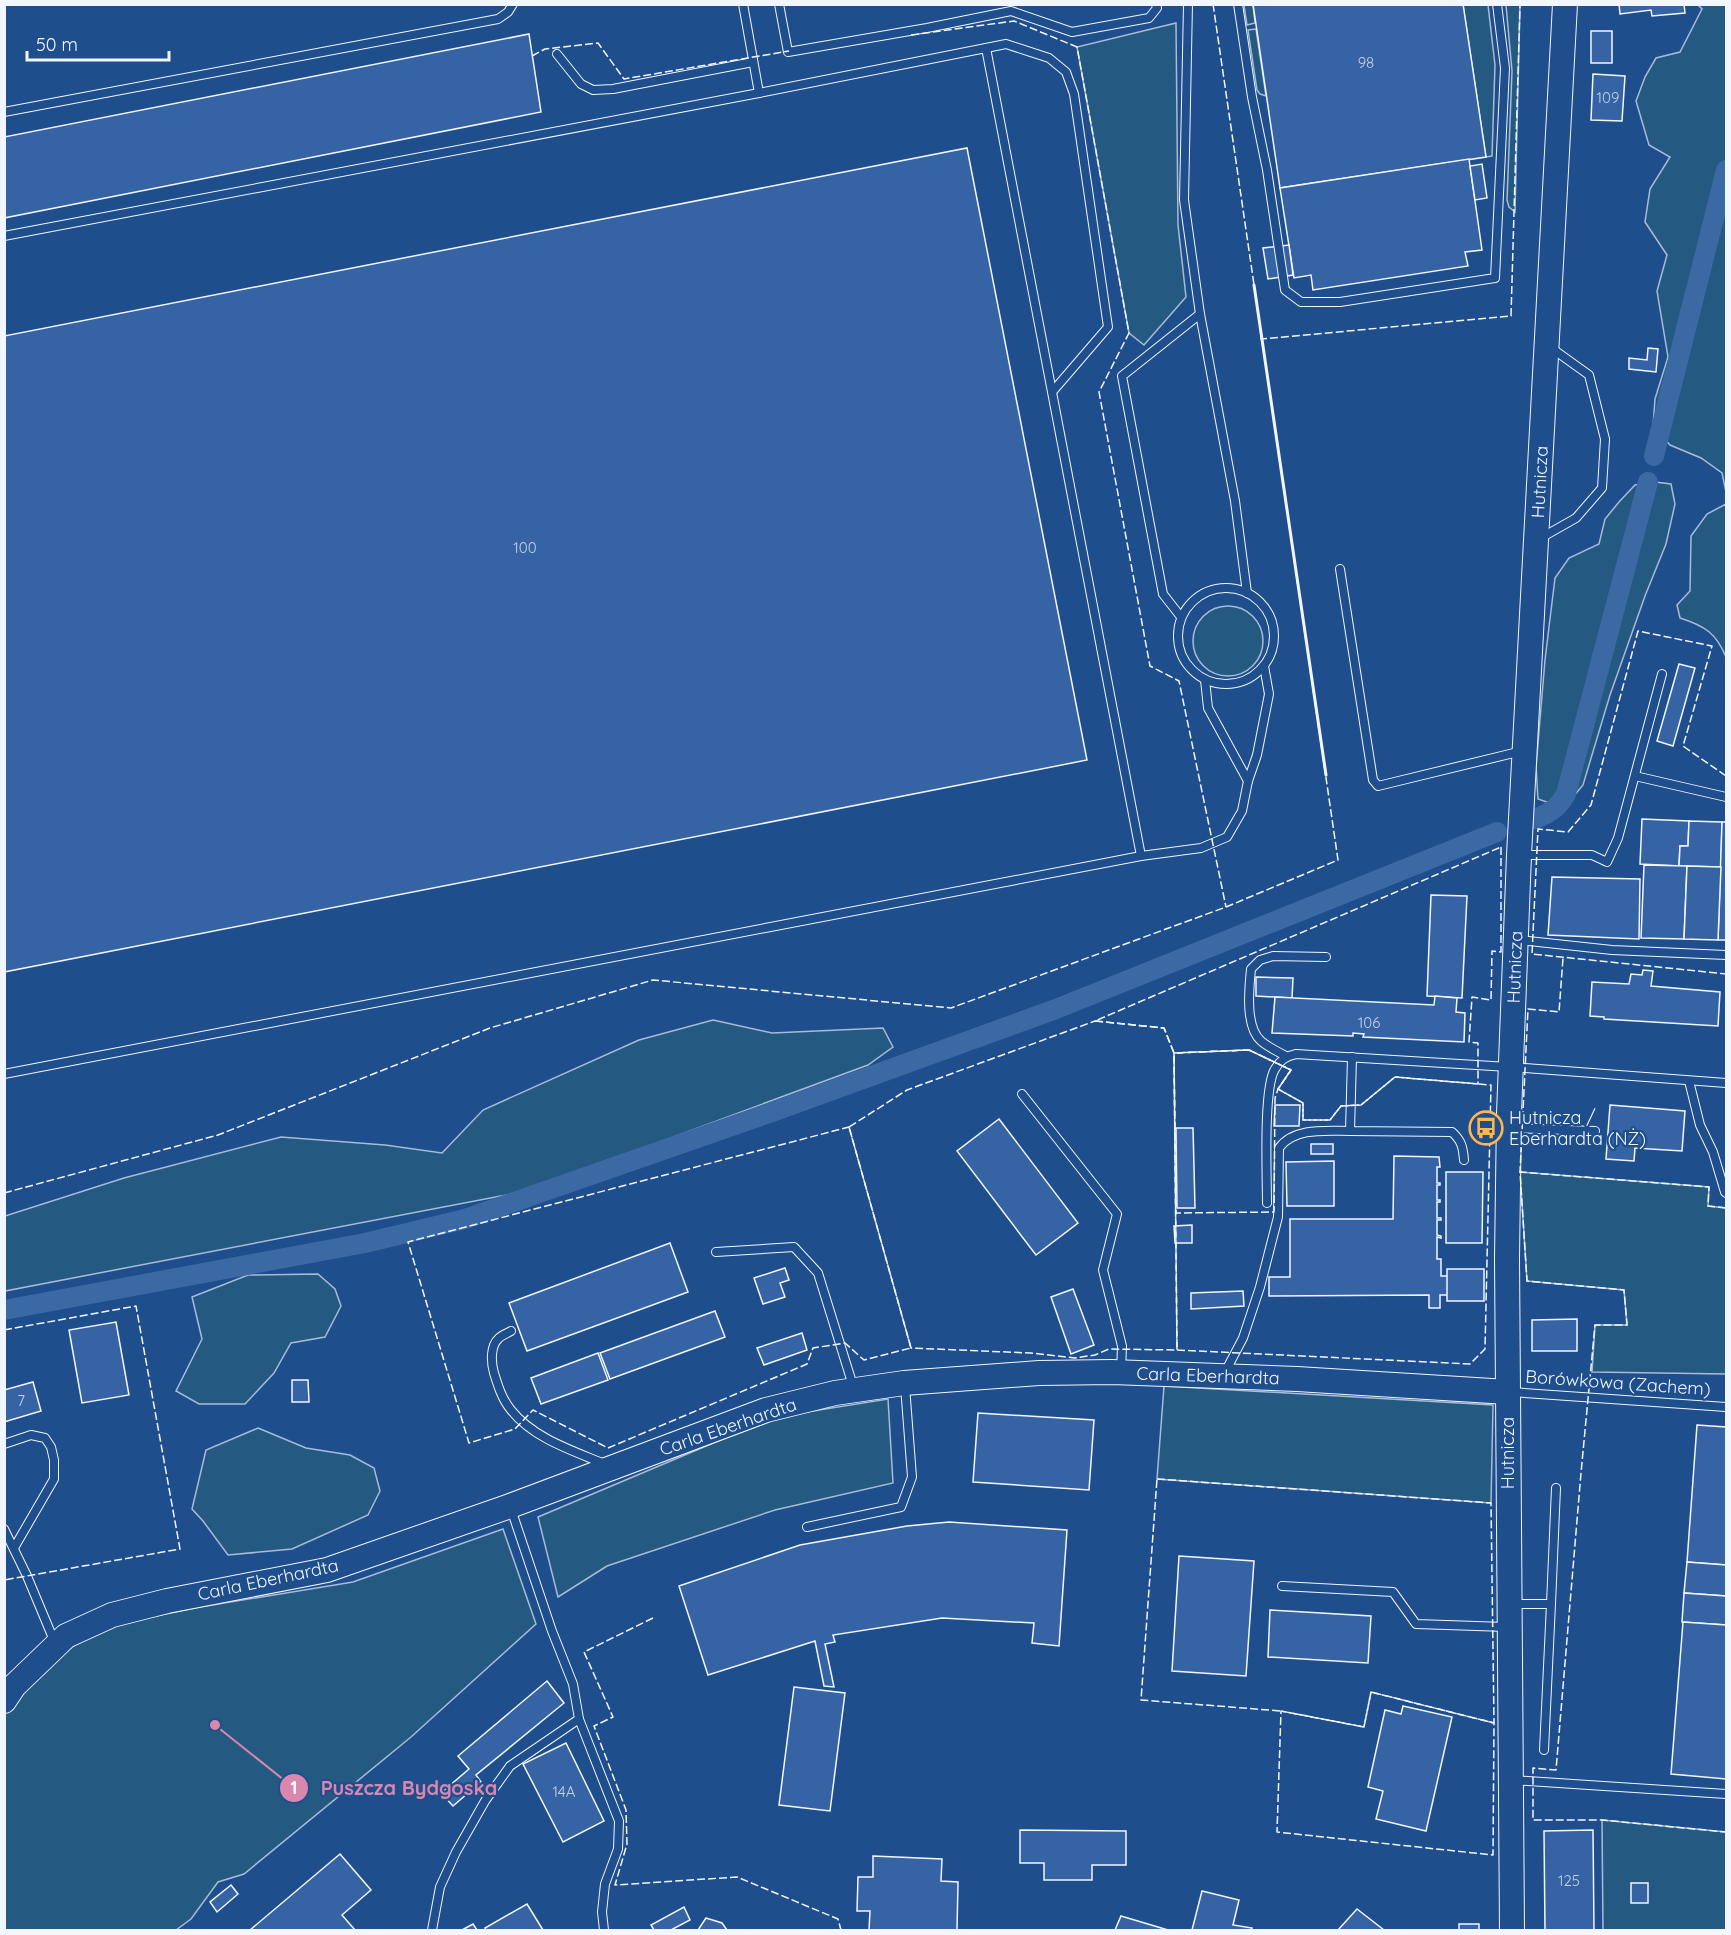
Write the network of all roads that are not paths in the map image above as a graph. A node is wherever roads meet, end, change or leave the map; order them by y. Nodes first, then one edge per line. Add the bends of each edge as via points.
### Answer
1 (513, 4) edge
2 (743, 4) edge
3 (779, 4) edge
4 (1156, 4) edge
5 (1188, 4) edge
6 (1238, 4) edge
7 (1497, 4) edge
8 (1565, 4) edge
9 (986, 48) junction
10 (557, 54) dead end
11 (753, 62) junction
12 (759, 93) junction
13 (4, 112) edge
14 (4, 236) edge
15 (1200, 314) junction
16 (1547, 345) junction
17 (1053, 391) junction
18 (1536, 541) junction
19 (1340, 569) dead end
20 (1247, 593) junction
21 (1181, 617) junction
22 (1264, 666) junction
23 (1662, 674) dead end
24 (1205, 680) junction
25 (1525, 751) junction
26 (1635, 776) junction
27 (1248, 781) junction
28 (1726, 796) edge
29 (1519, 855) junction
30 (1141, 856) junction
31 (1516, 940) junction
32 (1726, 955) edge
33 (1326, 957) dead end
34 (1286, 1056) junction
35 (1352, 1057) junction
36 (1510, 1067) junction
37 (4, 1074) edge
38 (1689, 1081) junction
39 (1726, 1083) edge
40 (1022, 1094) dead end
41 (1509, 1128) junction
42 (1350, 1131) junction
43 (1595, 1131) dead end
44 (1464, 1160) dead end
45 (1726, 1193) edge
46 (1267, 1203) dead end
47 (716, 1252) dead end
48 (511, 1331) dead end
49 (1120, 1372) junction
50 (1223, 1376) junction
51 (904, 1383) junction
52 (854, 1390) junction
53 (1508, 1392) junction
54 (1726, 1407) edge
55 (4, 1444) edge
56 (612, 1468) junction
57 (1556, 1488) dead end
58 (510, 1506) junction
59 (807, 1527) dead end
60 (4, 1529) edge
61 (14, 1548) junction
62 (1282, 1586) dead end
63 (1551, 1604) junction
64 (1510, 1616) junction
65 (56, 1646) junction
66 (4, 1701) edge
67 (579, 1719) junction
68 (1544, 1750) dead end
69 (1511, 1780) junction
70 (1726, 1794) edge
71 (432, 1930) edge
72 (604, 1930) edge
73 (1512, 1930) edge

1 - 13 lane via 498,19
2 - 11 lane
3 - 4 lane via 788,52 1011,10 1072,32 1149,18
5 - 15 lane via 1184,200
6 - 7 lane via 1285,290 1301,302 1340,302 1495,278 1505,68
8 - 16 street, Hutnicza
9 - 12 lane
9 - 17 lane
9 - 17 lane via 1006,44 1048,58 1066,72 1074,94 1108,327
10 - 11 lane via 580,84 593,90
11 - 12 lane
12 - 14 lane
15 - 20 lane via 1235,501
15 - 21 lane via 1122,376 1163,594
16 - 18 street, Hutnicza
16 - 18 lane via 1589,375 1605,448 1602,488 1576,518
17 - 30 lane
18 - 25 street, Hutnicza
19 - 25 lane via 1373,780 1378,786
20 - 21 lane via 1225,587 1210,590 1195,598
20 - 22 lane via 1265,608 1272,621 1275,637
21 - 24 lane via 1177,642 1182,658
22 - 24 lane via 1238,683
22 - 27 lane via 1269,694
23 - 26 lane
24 - 27 lane via 1208,708
25 - 29 street, Hutnicza
26 - 28 lane
26 - 29 lane via 1618,838 1607,861 1592,855
27 - 30 lane via 1242,811 1227,837 1201,848
29 - 31 street, Hutnicza
30 - 37 lane
31 - 32 lane via 1612,950
31 - 36 street, Hutnicza
33 - 34 lane via 1274,956 1260,960 1251,969 1249,990 1254,1031 1260,1041
34 - 35 lane
34 - 46 lane via 1274,1070 1268,1091
35 - 36 lane
35 - 42 lane
36 - 38 lane
36 - 41 street, Hutnicza
38 - 39 lane
38 - 45 lane via 1700,1125
40 - 49 lane via 1117,1214 1103,1270 1122,1346
41 - 43 lane
41 - 53 street, Hutnicza
42 - 44 lane via 1452,1132 1459,1138
42 - 50 lane via 1294,1135 1280,1148 1278,1217 1243,1338
47 - 52 lane via 794,1247 818,1273
48 - 56 lane via 498,1338 492,1351 492,1366 500,1392 512,1411 554,1443
49 - 50 street, Carla Eberhardta
49 - 51 street, Carla Eberhardta via 1040,1373
50 - 53 street, Carla Eberhardta
51 - 52 street, Carla Eberhardta
51 - 59 lane via 912,1478 901,1508
52 - 56 street, Carla Eberhardta via 766,1410
53 - 54 lane, Borówkowa (Zachem)
53 - 64 street, Hutnicza
55 - 61 lane via 31,1435 45,1438 54,1460 54,1479
56 - 58 street, Carla Eberhardta
57 - 63 lane
58 - 65 street, Carla Eberhardta via 327,1570 112,1615 66,1636
58 - 67 lane via 573,1684
60 - 61 lane
61 - 65 lane
62 - 64 lane via 1393,1592 1416,1624
63 - 64 lane
63 - 68 lane
64 - 69 street, Hutnicza
65 - 66 street, Carla Eberhardta via 14,1686
67 - 71 lane via 510,1766 485,1801 440,1887
67 - 72 lane via 619,1821 618,1849 605,1884
69 - 70 lane
69 - 73 street, Hutnicza

